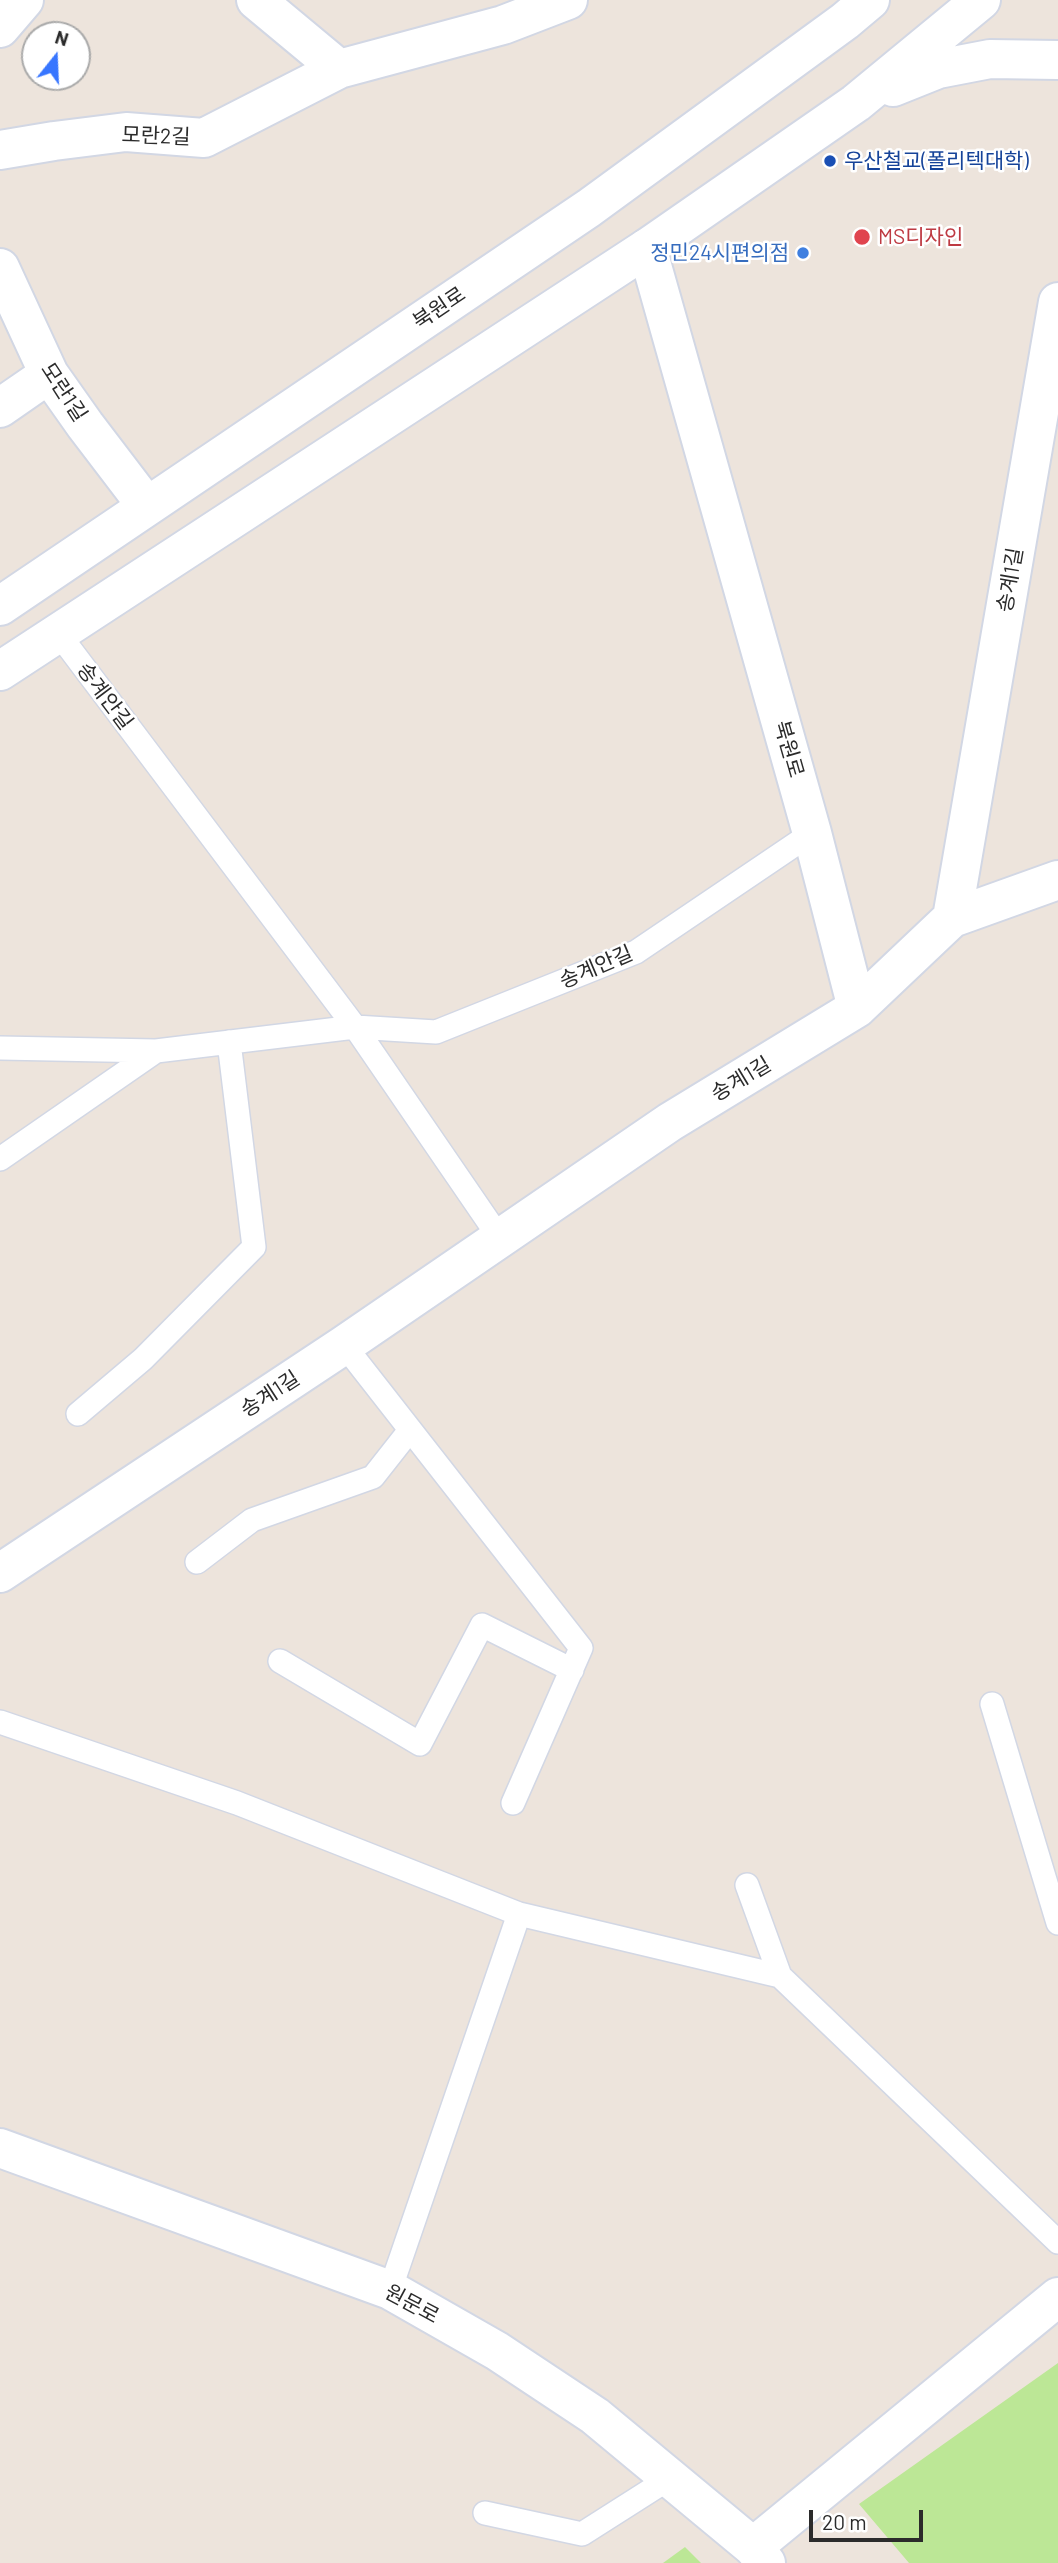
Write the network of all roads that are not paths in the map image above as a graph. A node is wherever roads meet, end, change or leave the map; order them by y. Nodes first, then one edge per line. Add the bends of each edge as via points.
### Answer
1 (24, 0) edge
2 (256, 0) edge
3 (568, 0) edge
4 (870, 0) edge
5 (981, 0) edge
6 (0, 28) edge
7 (1058, 60) edge
8 (339, 69) junction
9 (856, 103) junction
10 (0, 150) edge
11 (647, 248) junction
12 (0, 268) edge
13 (1058, 302) edge
14 (49, 374) junction
15 (0, 408) edge
16 (146, 505) junction
17 (0, 606) edge
18 (58, 633) junction
19 (0, 671) edge
20 (813, 833) junction
21 (1058, 880) edge
22 (952, 918) junction
23 (857, 1008) junction
24 (355, 1027) junction
25 (229, 1042) junction
26 (0, 1048) edge
27 (156, 1051) junction
28 (0, 1159) edge
29 (499, 1237) junction
30 (344, 1345) junction
31 (78, 1413) dead end
32 (410, 1430) junction
33 (197, 1562) dead end
34 (0, 1573) edge
35 (280, 1661) dead end
36 (572, 1670) junction
37 (992, 1704) dead end
38 (0, 1722) edge
39 (513, 1803) dead end
40 (747, 1885) dead end
41 (519, 1914) junction
42 (1058, 1923) edge
43 (780, 1976) junction
44 (0, 2148) edge
45 (1058, 2242) edge
46 (390, 2290) junction
47 (1058, 2297) edge
48 (670, 2478) junction
49 (485, 2513) dead end
50 (759, 2555) edge

1 - 6 street
2 - 8 street
3 - 8 street, 모란2길 via 503,25
4 - 16 street, 북원로 via 589,208
5 - 9 street
7 - 9 street via 990,59 938,69
8 - 10 street, 모란2길 via 204,138 126,132
9 - 11 street
11 - 18 street
11 - 20 street, 북원로
12 - 14 street, 모란1길
13 - 22 street, 송계1길
14 - 15 street
14 - 16 street, 모란1길
16 - 17 street, 북원로
18 - 19 street
18 - 24 lane, 송계안길
20 - 23 street, 북원로
20 - 24 lane, 송계안길 via 636,952 436,1032
21 - 22 street
22 - 23 street, 송계1길
23 - 29 street, 송계1길 via 670,1122
24 - 25 lane, 송계안길
24 - 29 lane, 송계안길
25 - 27 lane, 송계안길
25 - 31 lane via 254,1247 143,1359
26 - 27 lane, 송계안길
27 - 28 lane, 송계안길
29 - 30 street, 송계1길
30 - 32 lane
30 - 34 street, 송계1길
32 - 33 lane via 373,1477 252,1520
32 - 36 lane via 581,1648
35 - 36 lane via 420,1744 482,1626
36 - 39 lane
37 - 42 lane
38 - 41 lane via 237,1803
40 - 43 lane
41 - 43 lane
41 - 46 lane
43 - 45 lane
44 - 46 street, 원문로
46 - 48 street, 원문로 via 497,2351 595,2416
47 - 50 street
48 - 49 lane via 582,2534
48 - 50 street, 원문로

